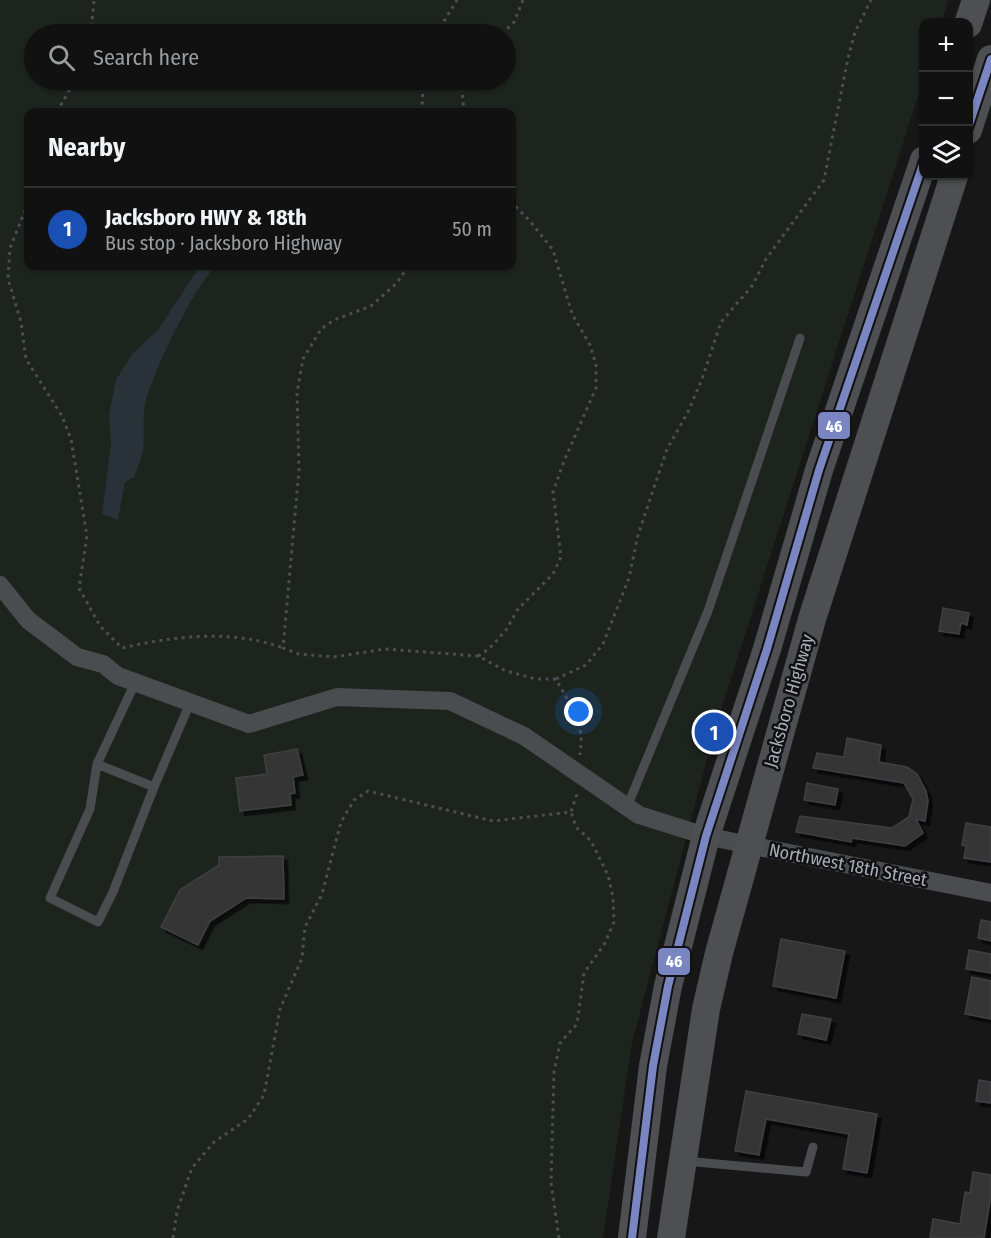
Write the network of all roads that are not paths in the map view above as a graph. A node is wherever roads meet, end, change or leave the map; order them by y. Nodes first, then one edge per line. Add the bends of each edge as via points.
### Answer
1 (976, 0) edge
2 (971, 18) edge
3 (991, 59) edge
4 (973, 102) edge
5 (919, 175) edge
6 (953, 180) edge
7 (800, 338) dead end
8 (0, 585) edge
9 (135, 683) junction
10 (190, 704) junction
11 (98, 764) junction
12 (154, 787) junction
13 (627, 807) junction
14 (706, 836) junction
15 (749, 845) junction
16 (991, 893) edge
17 (813, 1147) dead end
18 (683, 1161) junction
19 (632, 1238) edge
20 (671, 1238) edge

1 - 2 main road
3 - 4 main road
5 - 14 main road, Jacksboro Highway via 819,471
6 - 15 main road, Jacksboro Highway via 812,619
7 - 13 lane via 708,611
8 - 9 street, Northwest 18th Street via 28,620 77,657 103,664
9 - 10 street, Northwest 18th Street
9 - 11 lane
10 - 12 lane
10 - 13 street, Northwest 18th Street via 249,724 337,697 450,701 524,736
11 - 12 lane
11 - 12 lane via 90,809 50,898 98,922 114,892
13 - 14 street, Northwest 18th Street via 639,815
14 - 15 street, Northwest 18th Street
14 - 19 main road, Jacksboro Highway via 668,986 653,1066
15 - 16 street, Northwest 18th Street
15 - 18 main road, Jacksboro Highway via 706,1009
17 - 18 lane via 806,1172
18 - 20 main road, Jacksboro Highway

